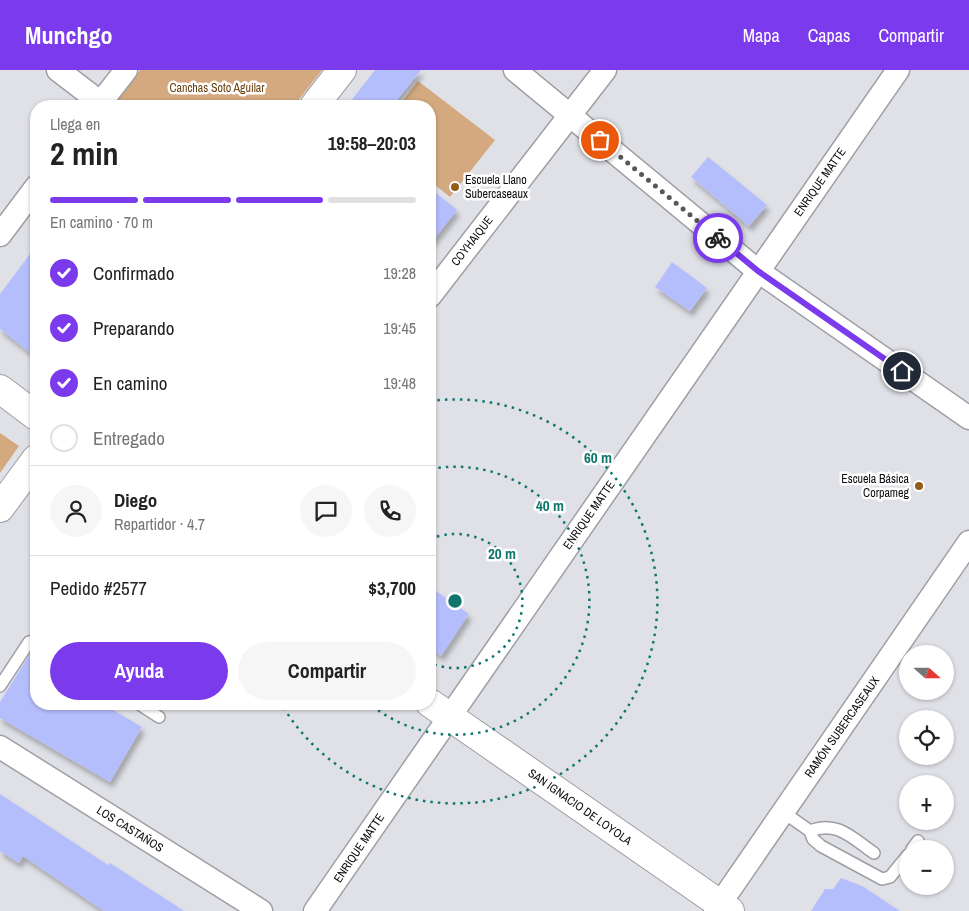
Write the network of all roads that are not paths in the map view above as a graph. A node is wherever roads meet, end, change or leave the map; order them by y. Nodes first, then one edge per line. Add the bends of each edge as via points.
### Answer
1 (58, 70) edge
2 (126, 70) edge
3 (342, 70) edge
4 (515, 70) edge
5 (604, 70) edge
6 (898, 70) edge
7 (94, 100) edge
8 (104, 100) edge
9 (319, 100) edge
10 (570, 115) junction
11 (30, 195) edge
12 (0, 235) edge
13 (758, 271) junction
14 (436, 288) edge
15 (0, 389) edge
16 (30, 412) edge
17 (968, 414) edge
18 (30, 467) edge
19 (0, 508) edge
20 (969, 542) edge
21 (30, 642) edge
22 (0, 686) edge
23 (148, 710) edge
24 (440, 710) edge
25 (159, 717) dead end
26 (0, 747) edge
27 (783, 812) junction
28 (810, 831) junction
29 (874, 852) dead end
30 (899, 866) edge
31 (722, 909) edge
32 (261, 911) edge
33 (315, 911) edge

1 - 7 street
2 - 8 street
3 - 9 street
4 - 10 street
5 - 10 street, COYHAIQUE
6 - 13 street, ENRIQUE MATTE
10 - 13 street
10 - 14 street, COYHAIQUE
11 - 12 street
13 - 17 street
13 - 24 street, ENRIQUE MATTE
15 - 16 street
18 - 19 street
20 - 27 street, RAMÓN SUBERCASEAUX
21 - 22 lane
23 - 25 lane
24 - 31 street, SAN IGNACIO DE LOYOLA
24 - 33 street, ENRIQUE MATTE
26 - 32 street, LOS CASTAÑOS
27 - 28 lane
27 - 31 street, RAMÓN SUBERCASEAUX
28 - 29 lane via 833,826
28 - 30 lane via 821,846 882,879 890,877

